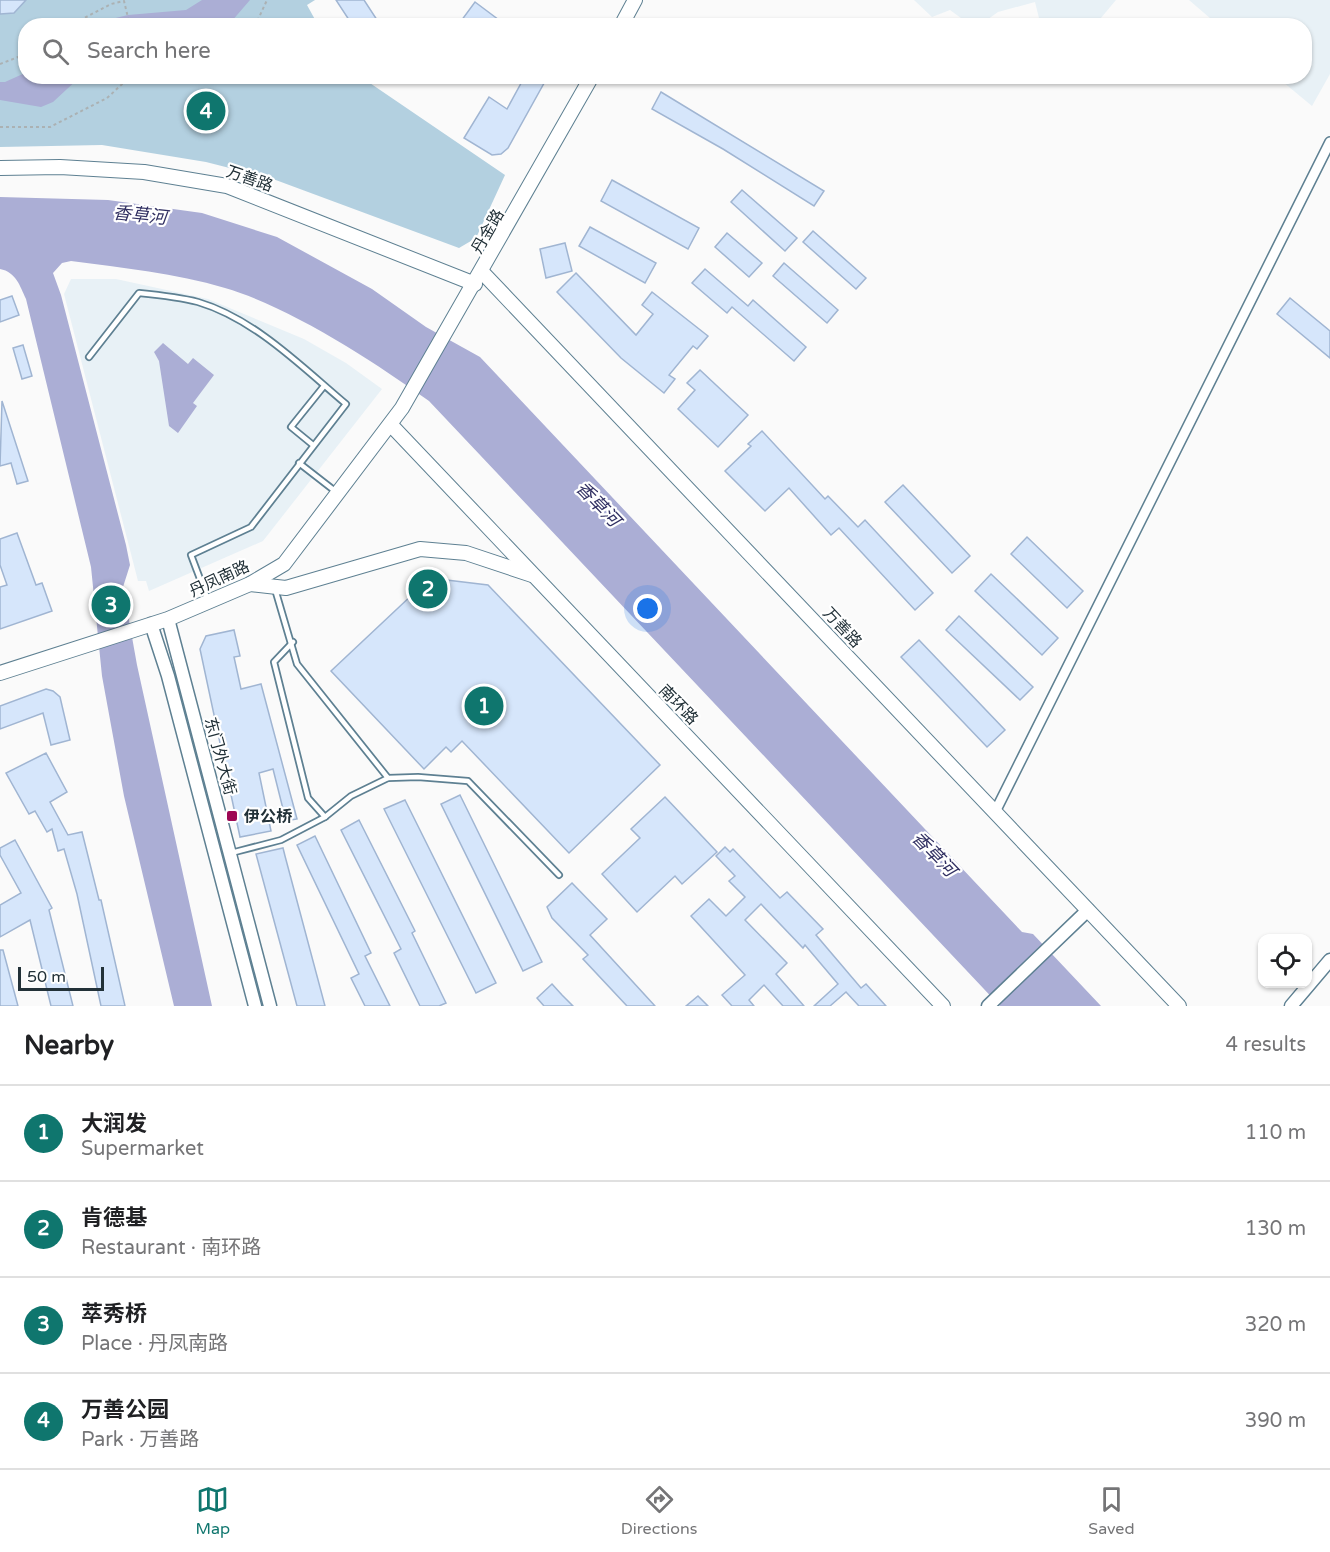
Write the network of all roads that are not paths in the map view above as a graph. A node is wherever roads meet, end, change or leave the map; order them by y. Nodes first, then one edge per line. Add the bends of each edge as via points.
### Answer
1 (635, 0) edge
2 (625, 18) edge
3 (587, 84) edge
4 (1330, 141) edge
5 (0, 168) edge
6 (478, 278) junction
7 (89, 357) dead end
8 (324, 386) junction
9 (391, 425) junction
10 (313, 445) junction
11 (299, 464) junction
12 (338, 493) junction
13 (269, 572) junction
14 (535, 577) junction
15 (250, 584) junction
16 (274, 587) junction
17 (208, 602) junction
18 (168, 620) junction
19 (151, 624) junction
20 (292, 642) junction
21 (0, 673) edge
22 (388, 778) junction
23 (995, 812) junction
24 (326, 817) junction
25 (230, 853) junction
26 (560, 875) dead end
27 (1088, 910) junction
28 (1330, 960) edge
29 (255, 1006) edge
30 (270, 1006) edge
31 (943, 1006) edge
32 (988, 1006) edge
33 (1179, 1006) edge
34 (1291, 1006) edge

1 - 2 main road
3 - 6 main road, 丹金路
4 - 23 street
5 - 6 main road, 万善路 via 144,172 227,186
6 - 9 main road, 丹金路
6 - 23 main road, 万善路
7 - 8 lane via 139,293 175,297 223,312 259,334
8 - 10 lane via 346,404
8 - 10 lane via 291,428
9 - 12 main road, 丹凤南路
9 - 14 main road, 南环路
10 - 11 lane
11 - 12 lane
11 - 17 lane via 251,527 191,555
12 - 13 main road, 丹凤南路 via 284,564
13 - 15 main road, 丹凤南路
13 - 16 lane
14 - 16 main road via 466,553 420,549 286,588
14 - 31 main road, 南环路
15 - 16 main road
15 - 17 main road, 丹凤南路
16 - 20 lane
17 - 18 main road, 丹凤南路
18 - 19 main road, 丹凤南路
18 - 25 street, 东门外大街
19 - 21 main road, 丹凤南路
19 - 29 street, 东门外大街
20 - 22 lane via 297,664
20 - 24 lane via 274,662 308,798
22 - 24 lane via 351,796
22 - 26 lane via 468,781
23 - 27 main road, 万善路
24 - 25 lane via 281,840
25 - 30 street, 东门外大街
27 - 32 street
27 - 33 main road, 万善路
28 - 34 street

